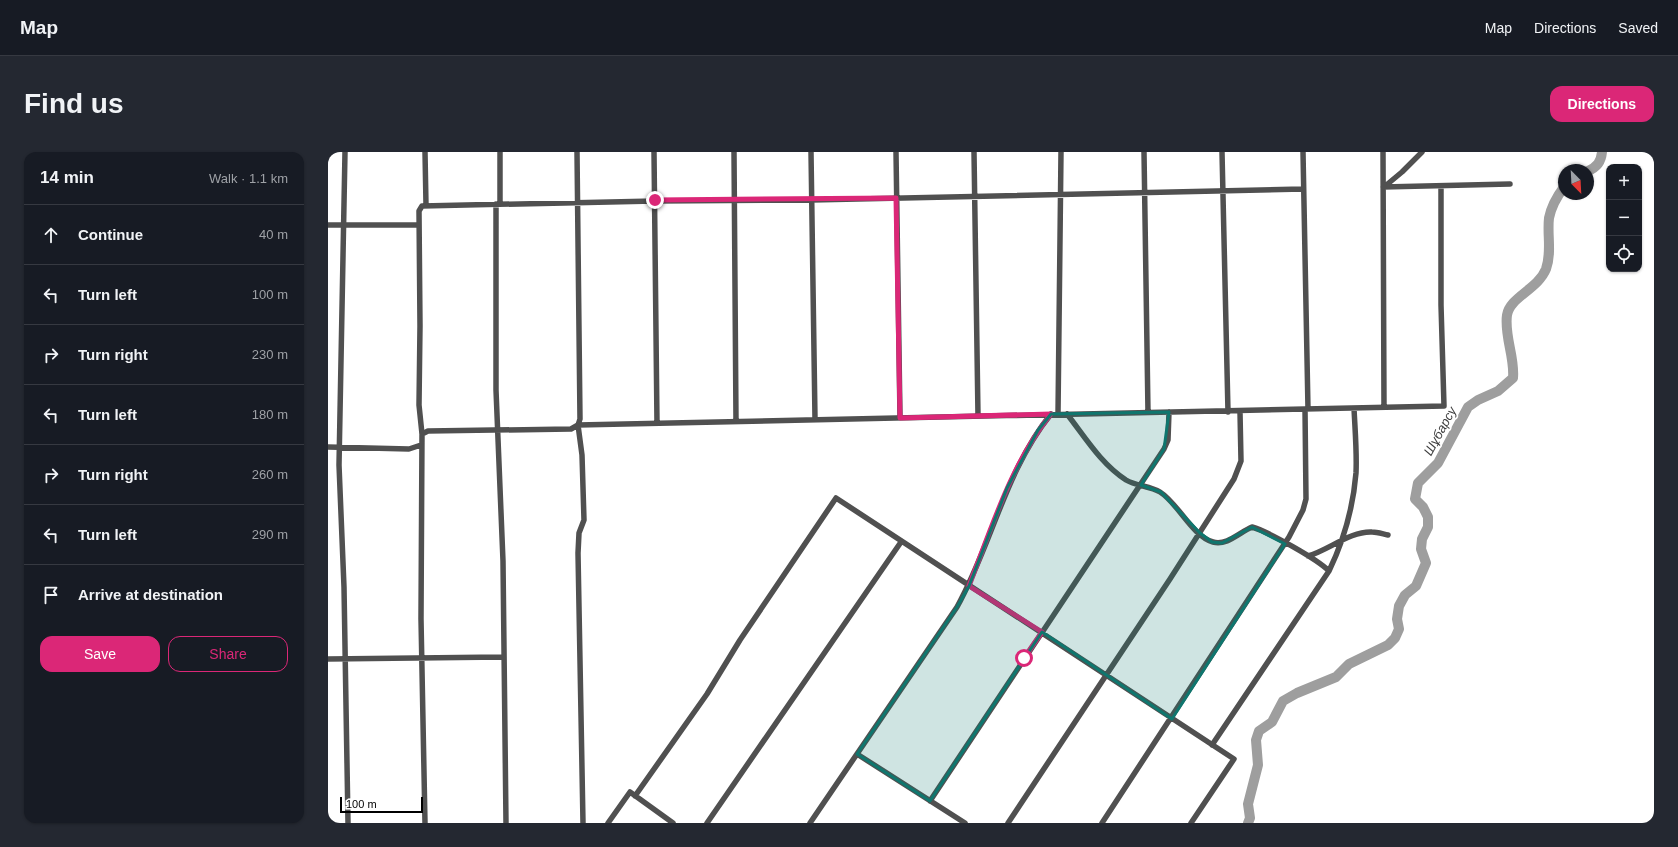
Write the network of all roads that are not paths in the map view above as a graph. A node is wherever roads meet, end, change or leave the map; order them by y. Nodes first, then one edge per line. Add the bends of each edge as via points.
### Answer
1 (345, 152) edge
2 (425, 152) edge
3 (500, 152) edge
4 (577, 152) edge
5 (654, 152) edge
6 (734, 152) edge
7 (811, 152) edge
8 (896, 152) edge
9 (974, 152) edge
10 (1061, 152) edge
11 (1144, 152) edge
12 (1222, 152) edge
13 (1303, 152) edge
14 (1383, 152) edge
15 (1422, 152) edge
16 (1510, 184) dead end
17 (1441, 186) junction
18 (1383, 187) junction
19 (1303, 189) junction
20 (1223, 191) junction
21 (1144, 192) junction
22 (1060, 194) junction
23 (974, 195) junction
24 (896, 198) junction
25 (655, 200) junction
26 (733, 200) junction
27 (812, 200) junction
28 (578, 202) junction
29 (498, 204) junction
30 (426, 205) junction
31 (328, 225) edge
32 (344, 225) junction
33 (419, 225) junction
34 (1354, 408) junction
35 (1384, 408) junction
36 (1307, 409) junction
37 (1148, 412) junction
38 (1169, 412) junction
39 (1228, 412) junction
40 (1240, 412) junction
41 (1051, 414) junction
42 (1058, 414) junction
43 (1067, 414) junction
44 (978, 416) junction
45 (900, 418) junction
46 (815, 419) junction
47 (736, 421) junction
48 (657, 423) junction
49 (578, 424) junction
50 (497, 431) junction
51 (422, 434) junction
52 (421, 445) junction
53 (328, 448) edge
54 (340, 448) junction
55 (1141, 485) junction
56 (1200, 533) junction
57 (1388, 535) dead end
58 (1342, 541) junction
59 (901, 542) junction
60 (1285, 544) junction
61 (1308, 556) junction
62 (1328, 571) junction
63 (969, 586) junction
64 (1042, 632) junction
65 (422, 658) junction
66 (503, 658) junction
67 (328, 659) edge
68 (344, 659) junction
69 (1106, 676) junction
70 (1172, 719) junction
71 (1212, 745) junction
72 (857, 754) junction
73 (635, 796) junction
74 (930, 801) junction
75 (812, 822) edge
76 (348, 823) edge
77 (425, 823) edge
78 (506, 823) edge
79 (583, 823) edge
80 (608, 823) edge
81 (673, 823) edge
82 (707, 823) edge
83 (965, 823) edge
84 (1008, 823) edge
85 (1102, 823) edge
86 (1191, 823) edge

1 - 32 street
2 - 30 street
3 - 29 street
4 - 28 street
5 - 25 street
6 - 26 street
7 - 27 street
8 - 24 street
9 - 23 street
10 - 22 street
11 - 21 street
12 - 20 street
13 - 19 street
14 - 18 street
15 - 18 street
16 - 17 street
17 - 18 street
17 - 35 street via 1444,406
18 - 35 street
19 - 20 street
19 - 36 street
20 - 21 street
20 - 39 street
21 - 22 street
21 - 37 street
22 - 23 street
22 - 42 street
23 - 24 street
23 - 44 street
24 - 27 street
24 - 45 street
25 - 26 street
25 - 28 street
25 - 48 street
26 - 27 street
26 - 47 street
27 - 46 street
28 - 29 street
28 - 49 street
29 - 30 street
29 - 50 street
30 - 33 street via 420,208
31 - 32 street
32 - 33 street
32 - 54 street
33 - 51 street via 419,405
34 - 35 street
34 - 36 street
34 - 58 street via 1356,472 1351,511
36 - 40 street
36 - 60 street via 1306,499
37 - 38 street
37 - 43 street
38 - 39 street
38 - 55 street via 1168,440
39 - 40 street
40 - 56 street via 1240,469
41 - 42 street
41 - 44 street
41 - 63 street via 1038,430 1007,488
42 - 43 street
43 - 55 street via 1117,473 1127,481
44 - 45 street
45 - 46 street
46 - 47 street
47 - 48 street
48 - 49 street
49 - 50 street via 571,429
49 - 79 street via 582,455 584,520 579,533 578,553
50 - 51 street via 428,431
50 - 66 street
51 - 52 street
52 - 54 street via 409,449
52 - 65 street
53 - 54 street
54 - 68 street
55 - 56 street via 1160,492
55 - 64 street
56 - 60 street via 1212,542 1222,543 1252,527
56 - 69 street
57 - 58 street via 1362,533
58 - 61 street via 1321,553
58 - 62 street
59 - 63 street
59 - 73 street via 836,498 740,640 707,694
59 - 82 street
60 - 61 street
60 - 70 street
61 - 62 street
62 - 71 street
63 - 64 street
63 - 72 street
64 - 69 street
64 - 74 street
65 - 66 street
65 - 68 street
65 - 77 street
66 - 78 street
67 - 68 street
68 - 76 street
69 - 70 street
69 - 84 street
70 - 71 street
70 - 85 street
71 - 86 street via 1234,759
72 - 74 street
72 - 75 street
73 - 80 street via 630,792
73 - 81 street
74 - 83 street

